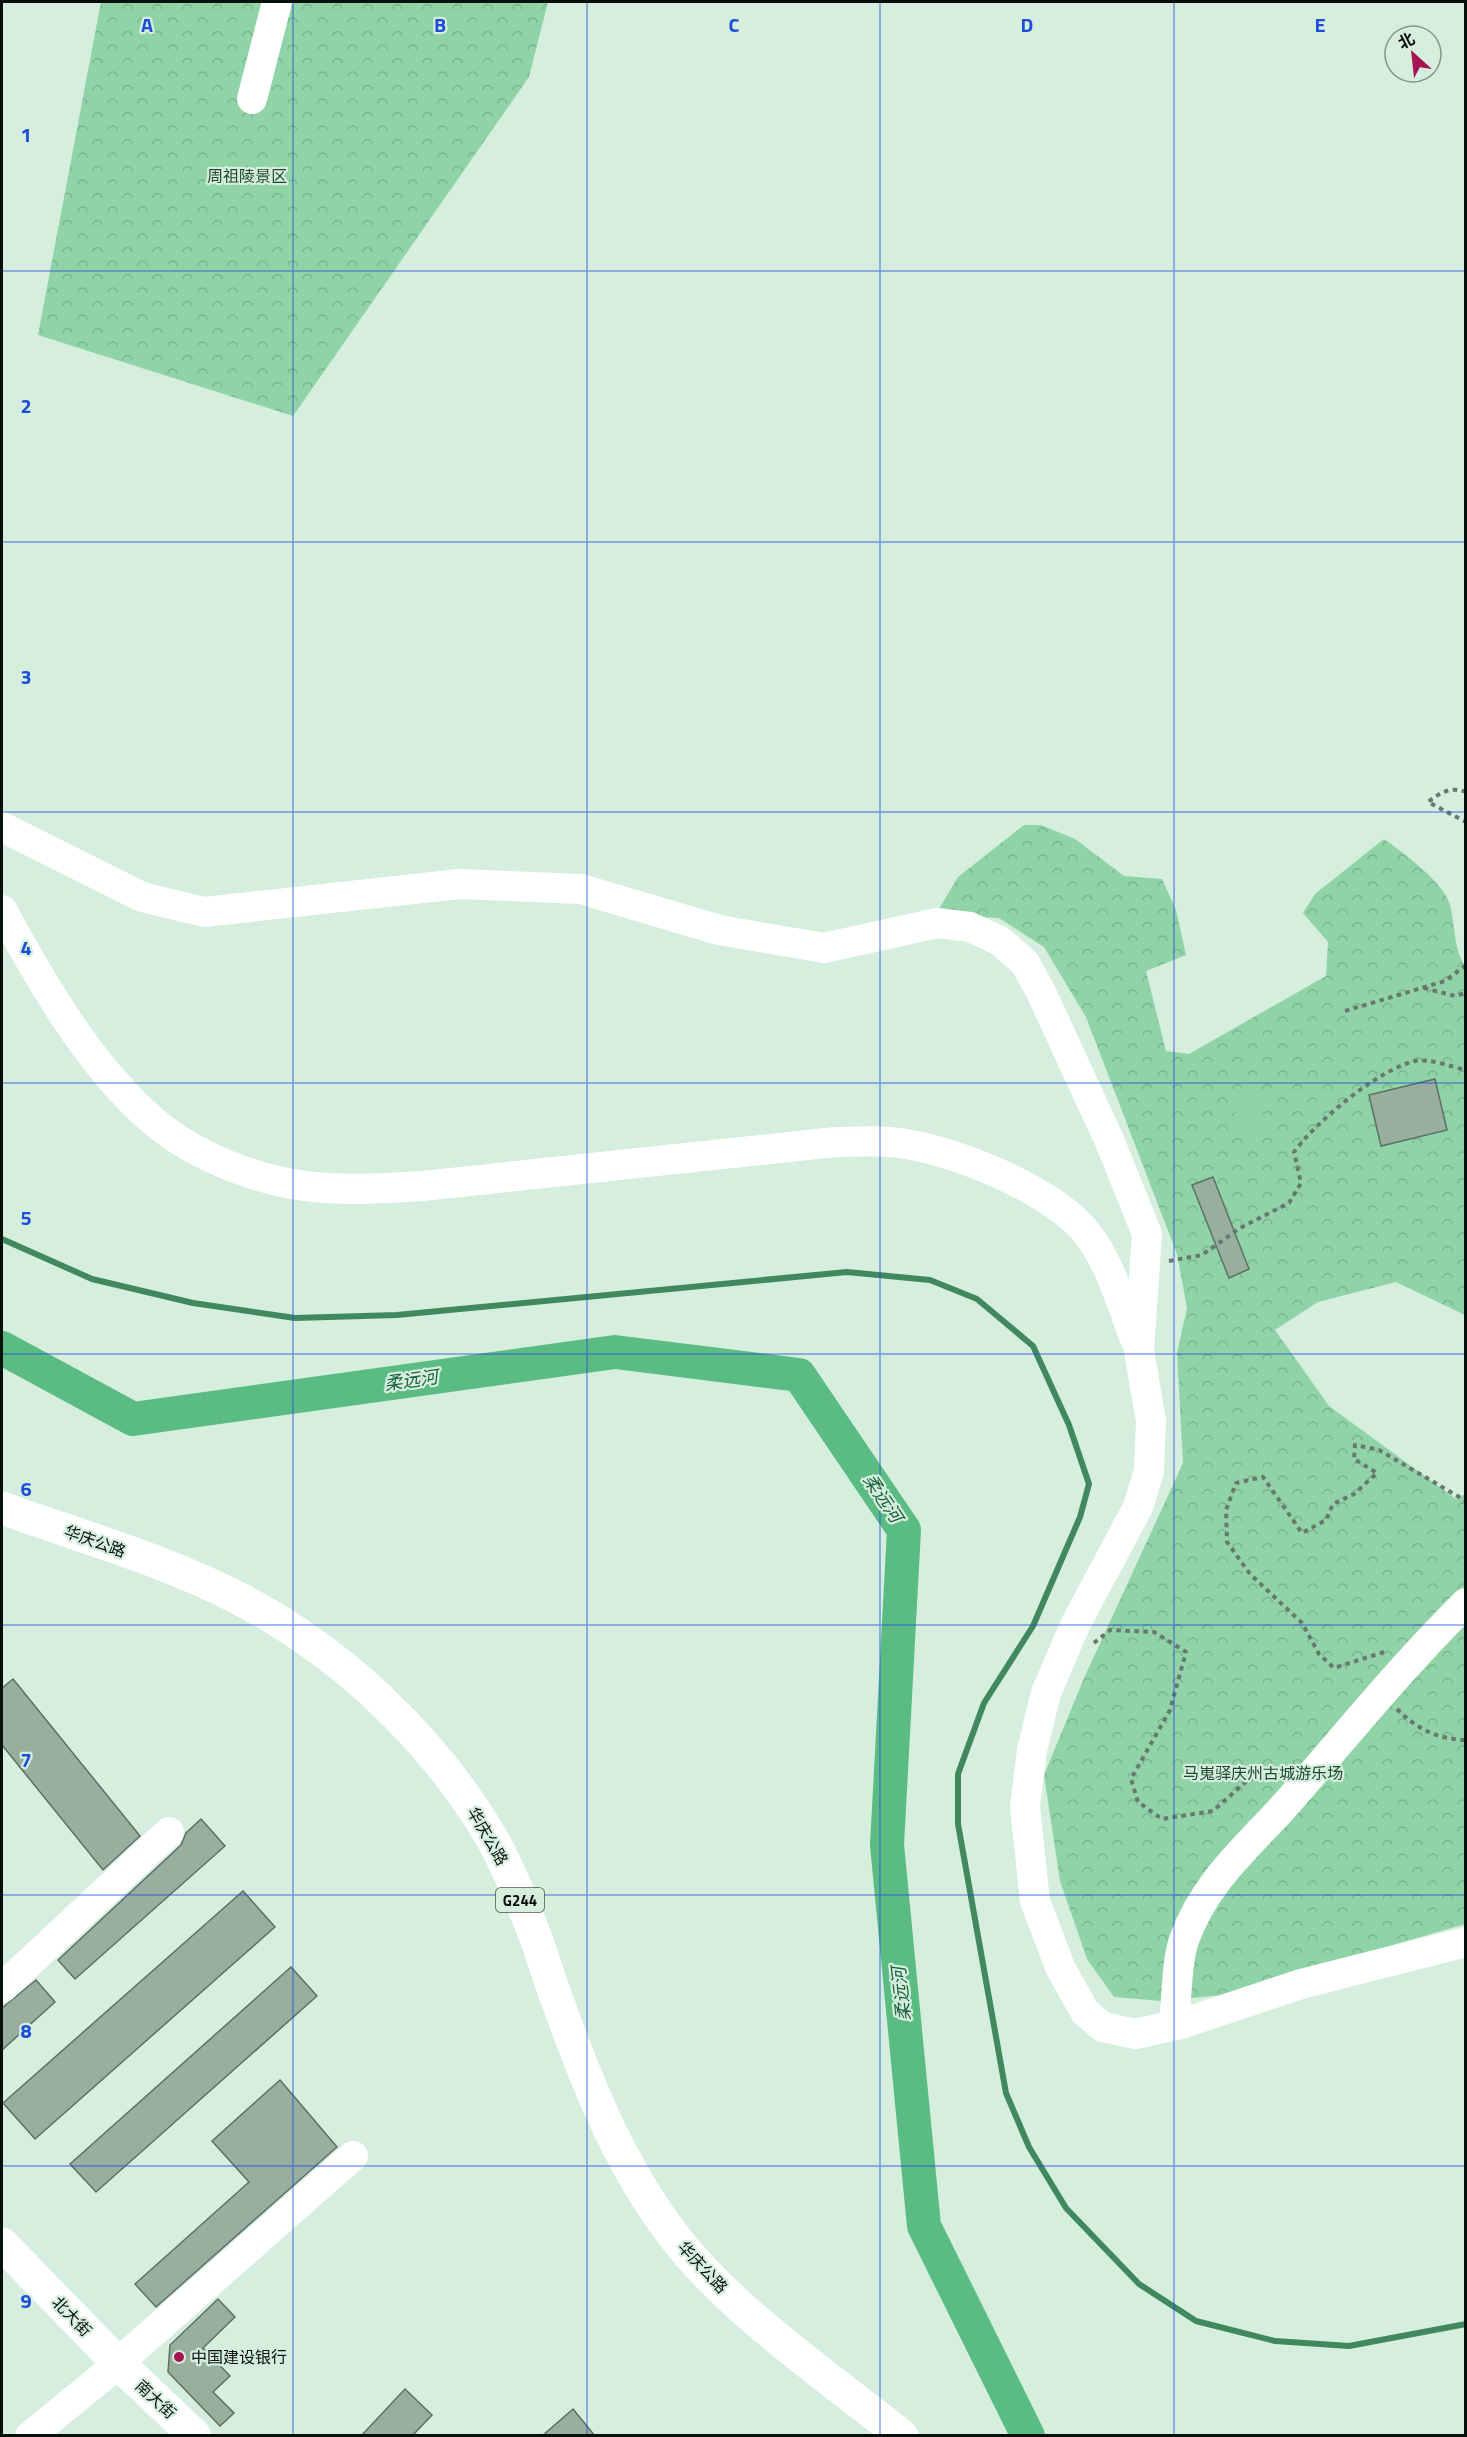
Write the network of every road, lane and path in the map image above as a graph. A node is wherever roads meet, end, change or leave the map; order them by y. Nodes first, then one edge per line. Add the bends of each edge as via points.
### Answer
1 (277, 2) edge
2 (252, 99) dead end
3 (1466, 792) edge
4 (1466, 822) edge
5 (2, 827) edge
6 (2, 910) edge
7 (1466, 965) edge
8 (1423, 988) junction
9 (1466, 993) edge
10 (1345, 1011) dead end
11 (1466, 1070) edge
12 (1145, 1265) junction
13 (1139, 1352) junction
14 (1466, 1501) edge
15 (2, 1508) edge
16 (2, 1518) edge
17 (1466, 1603) edge
18 (1390, 1648) dead end
19 (1086, 1649) dead end
20 (1382, 1694) junction
21 (1466, 1740) edge
22 (1295, 1793) junction
23 (170, 1832) dead end
24 (1466, 1942) edge
25 (2, 1988) edge
26 (1174, 2025) junction
27 (352, 2156) dead end
28 (2, 2244) edge
29 (2, 2273) edge
30 (109, 2370) junction
31 (30, 2436) edge
32 (163, 2436) edge
33 (195, 2436) edge
34 (886, 2436) edge
35 (902, 2436) edge

1 - 2 street
3 - 4 path via 1456,788 1428,802
5 - 12 street via 142,897 204,912 459,884 581,889 719,930 824,948 937,923 970,927 1000,941 1025,963 1041,992 1110,1142 1147,1234
6 - 13 street via 33,967 81,1040 162,1128 201,1153 253,1173 304,1186 361,1189 423,1186 836,1142 891,1142 938,1152 995,1172 1047,1199 1086,1232 1113,1281
7 - 8 path via 1445,981
8 - 9 path via 1455,996
8 - 10 path
11 - 12 path via 1417,1060 1390,1072 1309,1131 1294,1152 1301,1183 1288,1203 1240,1228 1202,1255
12 - 13 street
13 - 26 street via 1151,1421 1149,1471 1138,1507 1076,1624 1046,1693 1032,1750 1025,1807 1035,1901 1060,1966 1085,2012 1104,2027 1135,2034
14 - 18 path via 1379,1450 1355,1445 1354,1458 1377,1473 1354,1494 1333,1504 1326,1520 1302,1533 1263,1477 1236,1483 1226,1510 1227,1542 1250,1574 1302,1623 1319,1654 1334,1668
15 - 35 main road, 华庆公路 / G244 via 236,1596 309,1641 393,1713 453,1781 491,1838 534,1931 607,2127 626,2164 673,2235 697,2264 747,2311
16 - 34 main road, 华庆公路 / G244 via 181,1582 231,1605 303,1649 380,1713 446,1787 484,1845 526,1936 548,2006 595,2123 637,2202 666,2242 716,2296
17 - 20 street
19 - 22 path via 1110,1630 1154,1632 1186,1652 1170,1710 1131,1779 1138,1802 1162,1819 1213,1811 1250,1779 1270,1777
20 - 21 path via 1411,1724 1437,1737
20 - 22 street
22 - 26 street via 1234,1857 1201,1904 1184,1941
23 - 25 street
24 - 26 street via 1301,1984
27 - 30 street
28 - 30 main road, 北大街
29 - 30 main road, 北大街
30 - 31 street
30 - 32 main road, 南大街
30 - 33 main road, 南大街

